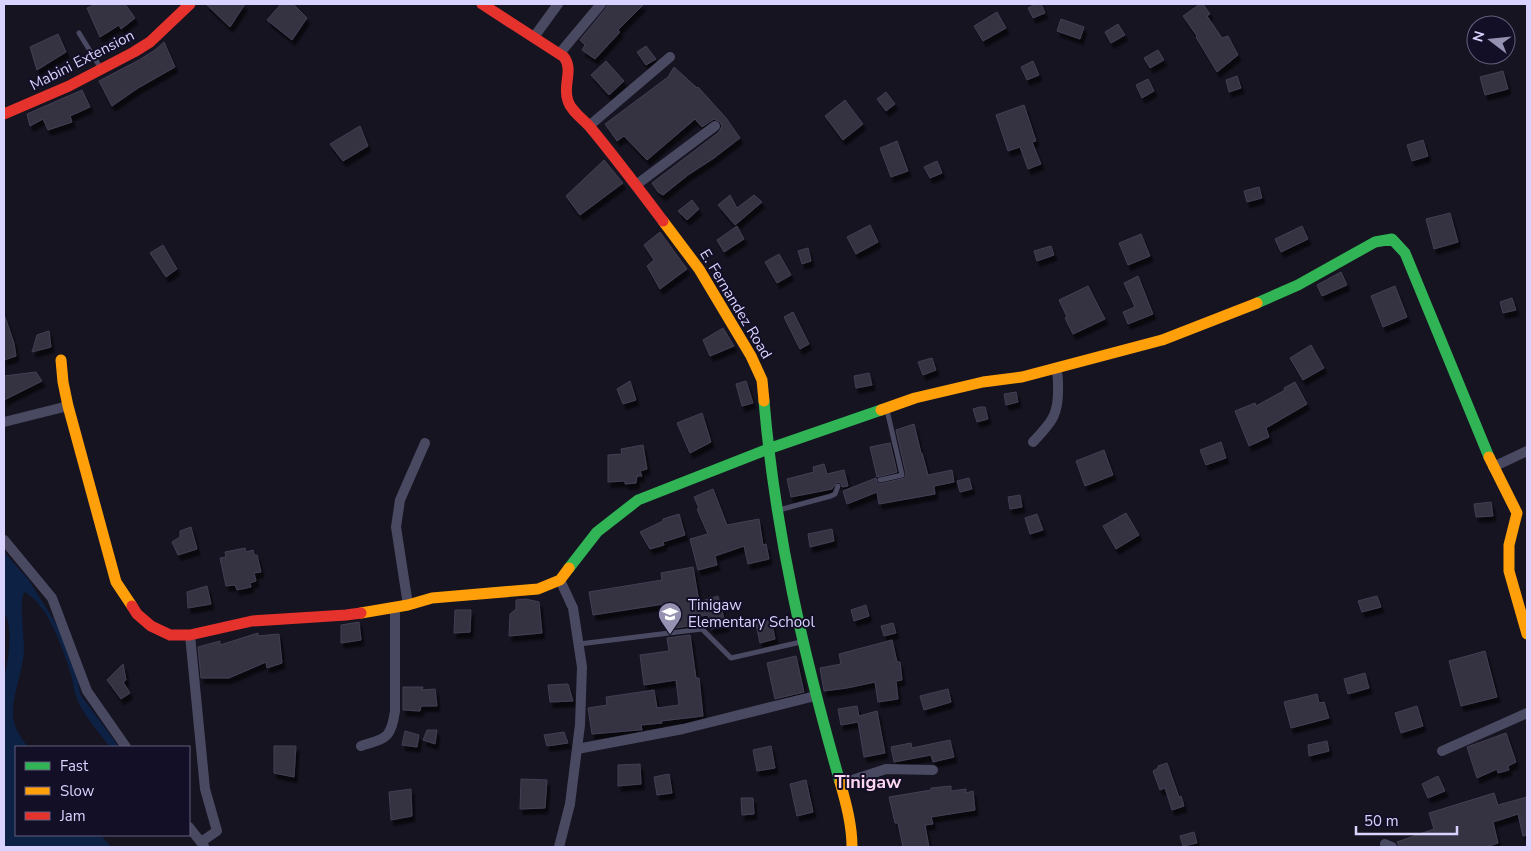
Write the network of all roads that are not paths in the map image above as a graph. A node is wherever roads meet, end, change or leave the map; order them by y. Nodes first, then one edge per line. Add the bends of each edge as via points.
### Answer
1 (190, 4) edge
2 (482, 4) edge
3 (558, 4) edge
4 (601, 4) edge
5 (79, 33) dead end
6 (534, 37) junction
7 (560, 54) junction
8 (670, 57) dead end
9 (102, 70) junction
10 (4, 114) edge
11 (589, 126) junction
12 (715, 126) dead end
13 (636, 185) junction
14 (61, 360) dead end
15 (1056, 369) junction
16 (68, 406) junction
17 (886, 407) junction
18 (4, 422) edge
19 (1033, 442) dead end
20 (425, 443) dead end
21 (768, 448) junction
22 (1527, 451) edge
23 (1493, 467) junction
24 (880, 480) dead end
25 (838, 486) dead end
26 (778, 510) junction
27 (4, 540) edge
28 (560, 580) junction
29 (408, 605) junction
30 (395, 608) junction
31 (1527, 634) edge
32 (190, 635) junction
33 (802, 642) junction
34 (579, 644) junction
35 (815, 696) junction
36 (1527, 713) edge
37 (125, 746) edge
38 (360, 746) dead end
39 (577, 749) junction
40 (1442, 751) dead end
41 (933, 770) dead end
42 (840, 784) junction
43 (190, 828) edge
44 (203, 845) edge
45 (559, 847) edge
46 (852, 847) edge

1 - 9 street, Mabini Extension via 150,42
2 - 6 street
3 - 6 street
4 - 7 street
5 - 9 lane
6 - 7 street
7 - 11 street, E. Fernandez Road via 569,68 567,100
8 - 11 street
9 - 10 street, Mabini Extension
11 - 13 street, E. Fernandez Road
12 - 13 street
13 - 21 street, E. Fernandez Road via 699,269 751,356 762,380
14 - 16 street
15 - 17 street via 946,389
15 - 19 street via 1059,399 1055,415
15 - 23 street via 1162,340 1233,313 1298,285 1375,242 1392,240 1405,253
16 - 18 street
16 - 32 street via 116,582 137,614 151,626 170,635
17 - 21 street
17 - 24 lane via 902,475
20 - 29 street via 400,500 396,527
21 - 26 street, E. Fernandez Road
21 - 28 street via 638,500 597,532
22 - 23 street
23 - 31 street via 1516,513 1509,545 1510,571
25 - 26 lane via 831,496
26 - 33 street, E. Fernandez Road
27 - 37 street via 52,598 87,691
28 - 29 street via 538,589 432,598
28 - 34 street via 573,608
29 - 30 street
30 - 32 street via 346,615 252,621
30 - 38 street via 395,711 392,728 384,739
32 - 44 street via 205,789 217,831
33 - 34 lane via 731,658 702,629
33 - 35 street, E. Fernandez Road
34 - 39 street via 582,667
35 - 39 street via 683,729
35 - 42 street, E. Fernandez Road
36 - 40 street
39 - 45 street via 570,804
41 - 42 street via 886,769
42 - 46 street, E. Fernandez Road
43 - 44 street

